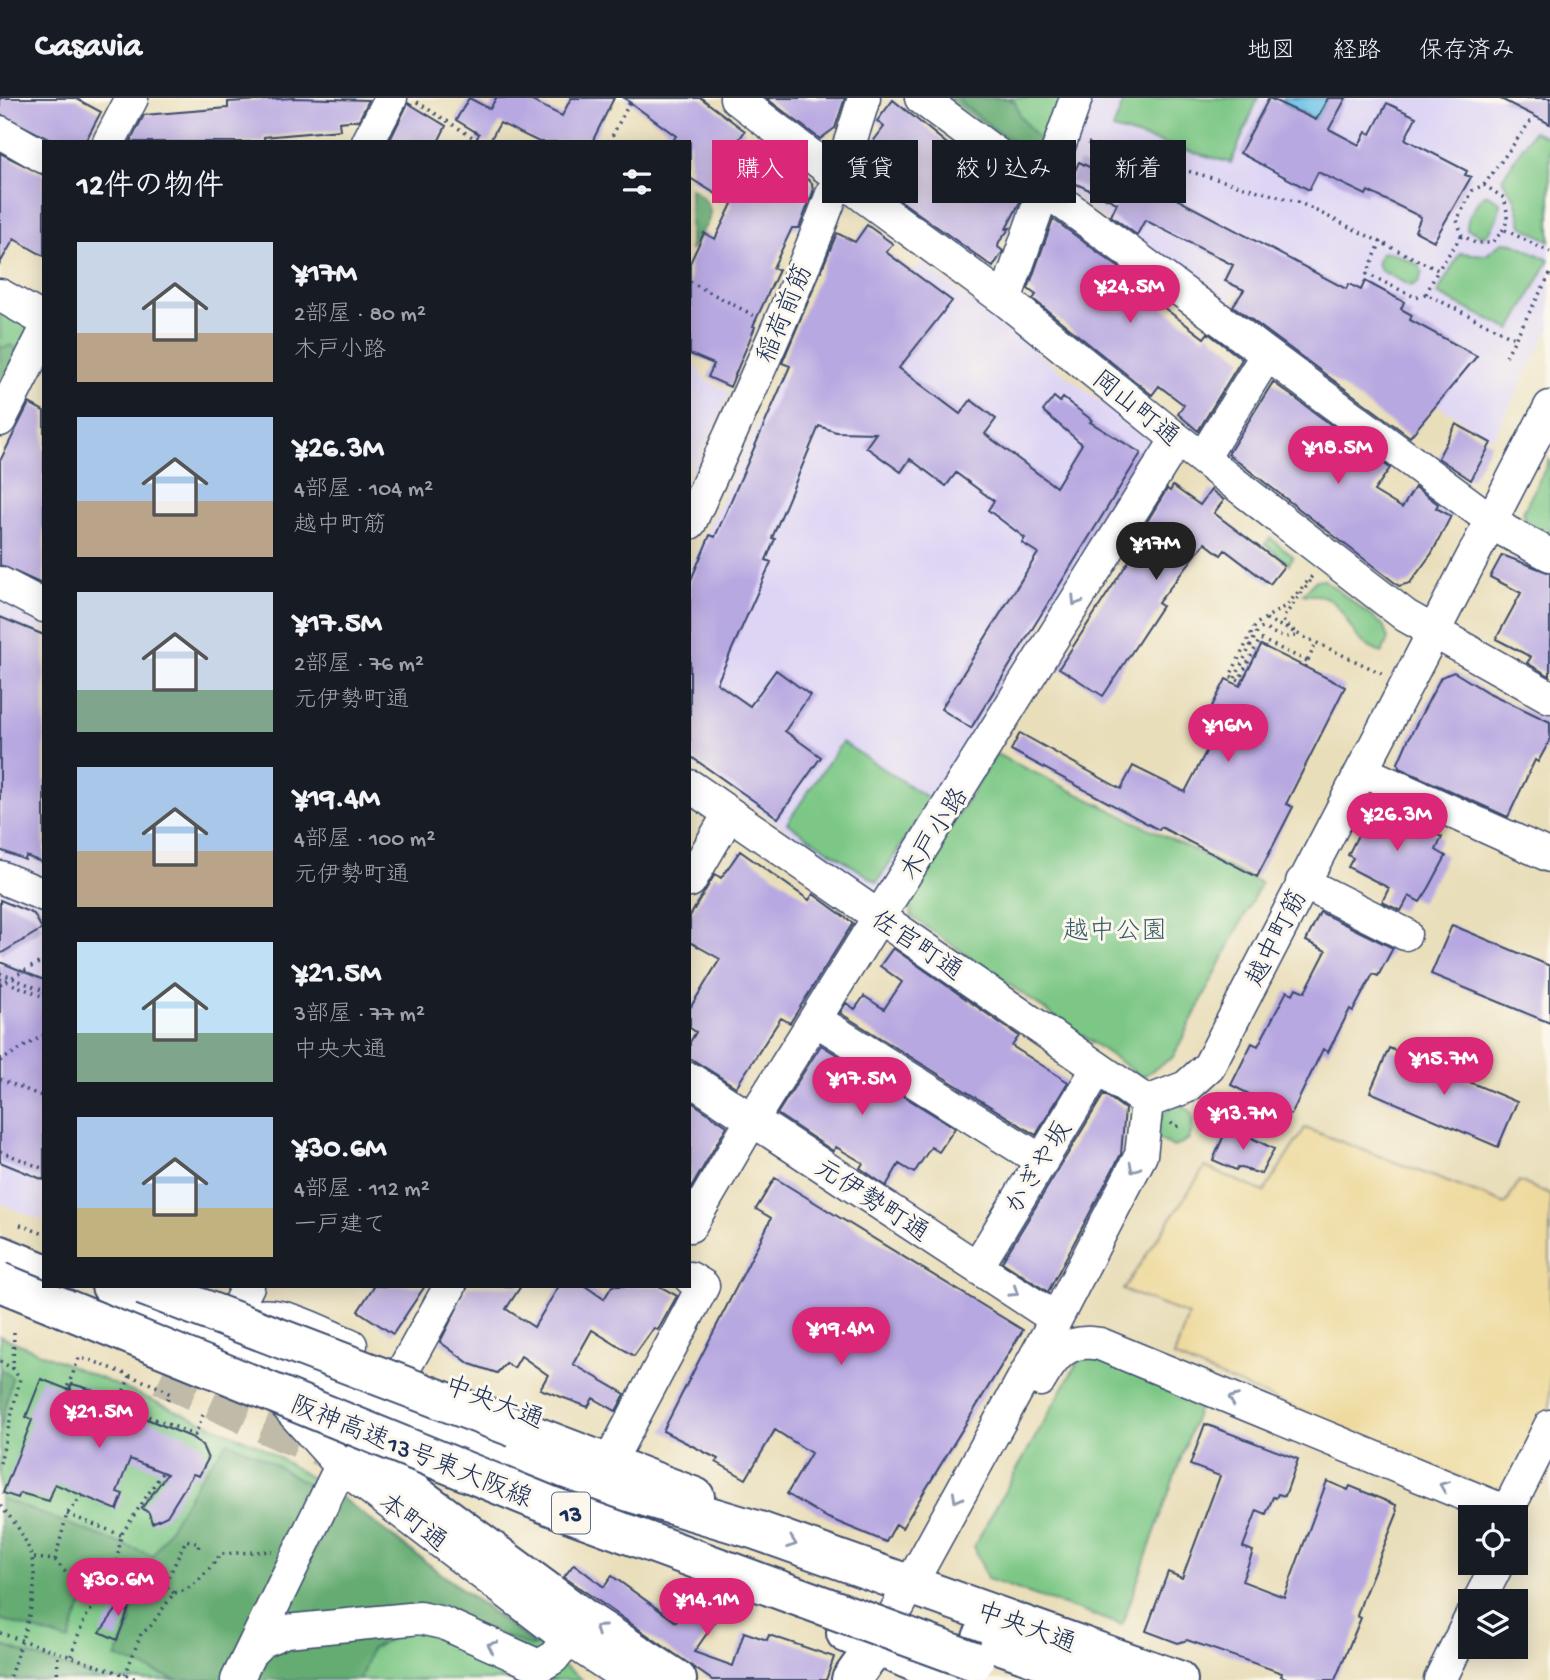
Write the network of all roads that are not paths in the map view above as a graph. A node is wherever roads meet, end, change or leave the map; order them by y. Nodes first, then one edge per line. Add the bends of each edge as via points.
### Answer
1 (132, 98) edge
2 (391, 98) edge
3 (736, 98) edge
4 (864, 98) edge
5 (921, 98) edge
6 (1076, 98) edge
7 (0, 132) edge
8 (110, 140) edge
9 (369, 140) edge
10 (851, 140) edge
11 (977, 140) edge
12 (1061, 140) edge
13 (42, 156) edge
14 (822, 165) edge
15 (829, 203) edge
16 (873, 203) edge
17 (1039, 203) edge
18 (1060, 203) edge
19 (0, 295) edge
20 (1005, 300) junction
21 (42, 319) edge
22 (42, 337) edge
23 (1266, 356) junction
24 (1550, 407) edge
25 (0, 421) edge
26 (1177, 439) junction
27 (1203, 458) junction
28 (1493, 518) junction
29 (691, 521) edge
30 (1550, 555) edge
31 (0, 583) edge
32 (42, 605) edge
33 (1436, 632) junction
34 (1550, 697) edge
35 (1364, 772) junction
36 (691, 787) edge
37 (729, 814) junction
38 (1550, 856) edge
39 (0, 877) edge
40 (691, 879) edge
41 (1302, 883) junction
42 (42, 894) edge
43 (880, 918) junction
44 (1405, 934) dead end
45 (816, 1020) junction
46 (1098, 1068) junction
47 (691, 1080) edge
48 (1147, 1102) junction
49 (752, 1120) junction
50 (1042, 1160) junction
51 (691, 1224) edge
52 (13, 1240) edge
53 (42, 1256) edge
54 (976, 1267) junction
55 (42, 1271) edge
56 (691, 1279) edge
57 (0, 1282) edge
58 (81, 1288) edge
59 (116, 1288) edge
60 (148, 1288) edge
61 (247, 1288) edge
62 (449, 1288) edge
63 (5, 1312) edge
64 (1056, 1319) junction
65 (224, 1333) junction
66 (405, 1367) junction
67 (199, 1377) junction
68 (155, 1385) tunnel mouth
69 (299, 1421) junction
70 (1550, 1426) edge
71 (617, 1448) junction
72 (983, 1451) junction
73 (349, 1464) junction
74 (695, 1497) junction
75 (1486, 1505) edge
76 (1512, 1505) edge
77 (756, 1530) junction
78 (909, 1586) junction
79 (568, 1639) junction
80 (1458, 1643) edge
81 (876, 1645) junction
82 (251, 1652) junction
83 (237, 1680) edge
84 (630, 1680) edge
85 (677, 1680) edge
86 (851, 1680) edge
87 (863, 1680) edge
88 (957, 1680) edge
89 (1026, 1680) edge
90 (1100, 1680) edge
91 (1178, 1680) edge
92 (1440, 1680) edge

1 - 8 street
2 - 9 street
3 - 14 street, 岡山町通
4 - 10 street, 稲荷前筋
5 - 11 street
6 - 12 street
7 - 13 street
15 - 29 street, 稲荷前筋
16 - 20 street, 岡山町通
17 - 20 street
18 - 23 street
19 - 21 street
20 - 26 street, 岡山町通
22 - 25 street
23 - 27 street
23 - 28 street
24 - 28 street, 越中町筋
26 - 27 street, 岡山町通
26 -> 43 street, 木戸小路
27 - 33 street, 岡山町通 via 1406,617
28 - 30 street via 1507,532
28 - 33 street, 越中町筋
31 - 32 street
33 - 34 street, 岡山町通
33 - 35 street, 越中町筋
35 - 38 street
35 - 41 street, 越中町筋
36 - 37 street, 佐官町通
37 - 40 street
37 - 43 street, 佐官町通
39 - 42 street
41 - 44 street
41 - 48 street, 越中町筋 via 1209,1066 1186,1087
43 - 45 street, 木戸小路
43 - 46 street, 佐官町通
45 - 49 street, 木戸小路
45 - 50 street
46 - 48 street, 佐官町通
46 - 50 street, かぎや坂
47 - 49 street, 元伊勢町通
48 -> 64 street via 1141,1155
49 - 51 street, 木戸小路
49 - 54 street, 元伊勢町通
50 - 54 street, かぎや坂
52 - 53 main road
52 - 55 main road
54 -> 64 street, 元伊勢町通
56 - 71 street via 703,1286
57 - 89 main road, 阪神高速13号東大阪線 / 13, bridge via 551,1506
58 - 90 main road, 阪神高速13号東大阪線 / 13 via 564,1483
59 - 65 main road, 中央大通
60 - 74 main road, bridge
61 - 65 street
62 - 66 street
63 - 67 main road
63 - 68 main road
64 - 72 street
65 - 66 street, 中央大通 via 264,1315 288,1320
65 - 67 street
65 - 69 street, 本町通
65 - 77 main road, 中央大通 via 261,1357 505,1455
66 - 71 street, 中央大通
67 - 69 main road
69 - 73 street, 本町通
69 - 81 main road
70 - 76 street
71 - 74 street, 中央大通
75 -> 72 street via 1089,1342 1063,1348 1052,1359 1006,1441
72 -> 78 street
73 - 79 street, 本町通
73 - 82 street via 296,1558
85 -> 73 main road via 587,1621 404,1486
74 - 77 street, 中央大通
77 -> 78 main road, 中央大通
78 - 81 street
78 - 91 main road, 中央大通
79 -> 82 street via 553,1658 539,1666 443,1623 420,1618 286,1631 262,1641
79 - 84 street, 本町通
80 - 92 street
81 - 86 main road
81 - 87 street
81 - 88 main road
82 - 83 street

